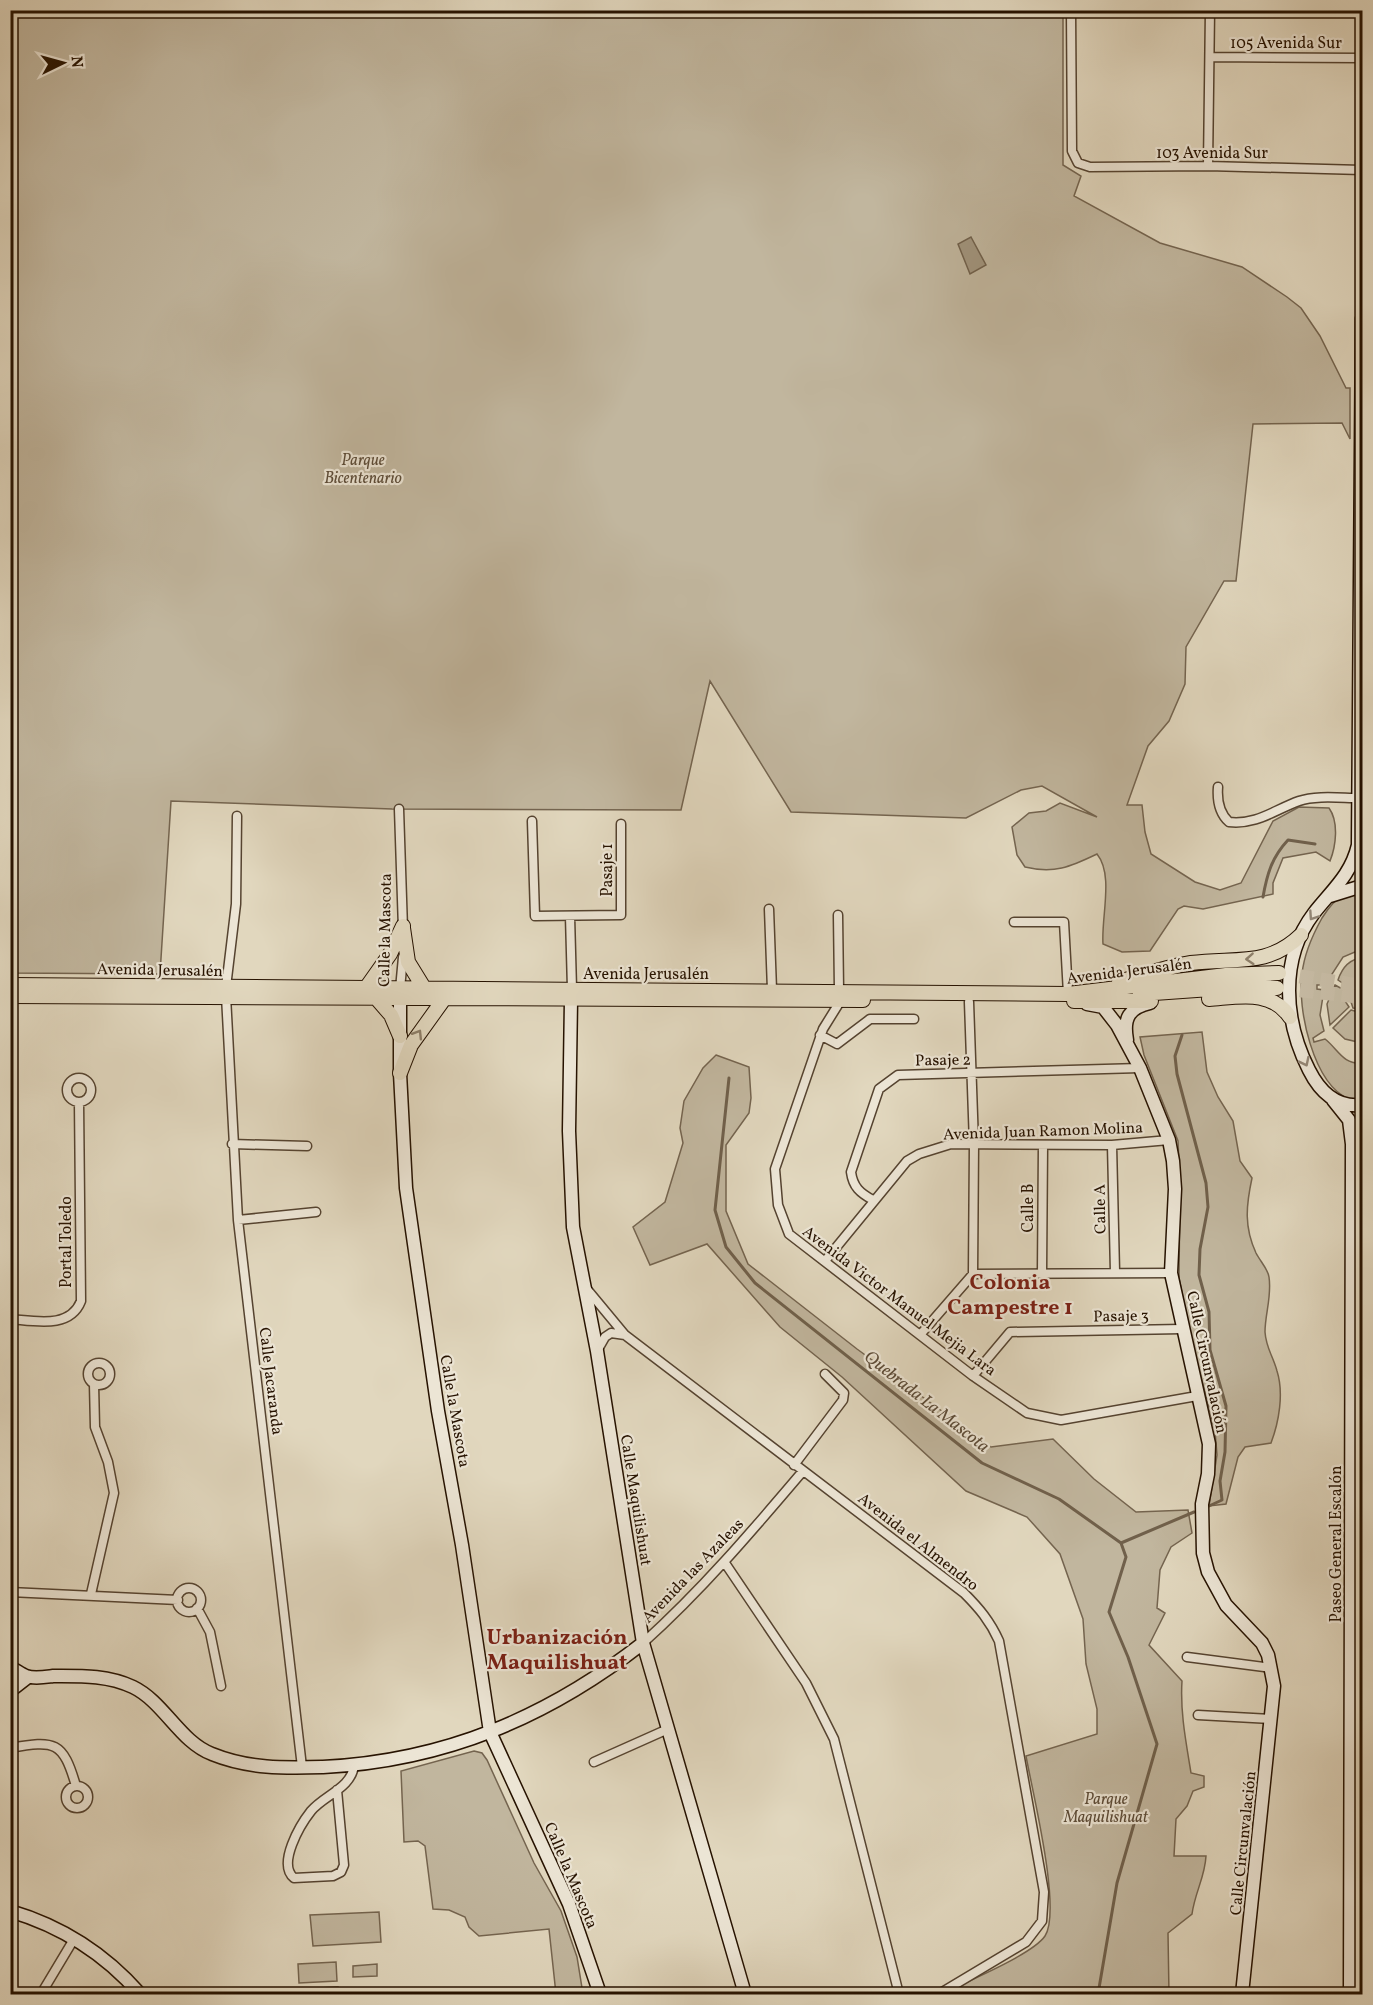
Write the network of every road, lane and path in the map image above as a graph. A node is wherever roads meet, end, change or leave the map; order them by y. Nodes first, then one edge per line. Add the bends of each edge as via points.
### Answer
1 (1071, 10) edge
2 (1210, 10) edge
3 (1210, 57) junction
4 (1362, 58) edge
5 (1208, 166) junction
6 (1362, 170) edge
7 (1362, 318) edge
8 (1362, 480) edge
9 (1361, 667) edge
10 (1218, 787) dead end
11 (1359, 798) junction
12 (399, 809) dead end
13 (237, 816) dead end
14 (532, 821) dead end
15 (621, 824) dead end
16 (1362, 886) edge
17 (1326, 898) junction
18 (769, 909) dead end
19 (837, 915) dead end
20 (570, 916) junction
21 (1014, 922) dead end
22 (403, 926) junction
23 (1301, 935) junction
24 (1279, 973) tunnel mouth
25 (10, 986) edge
26 (366, 988) junction
27 (424, 988) junction
28 (1277, 988) tunnel mouth
29 (772, 990) junction
30 (226, 992) junction
31 (400, 993) junction
32 (1086, 993) junction
33 (572, 994) junction
34 (840, 995) junction
35 (10, 996) edge
36 (1070, 998) junction
37 (377, 999) junction
38 (444, 999) junction
39 (1154, 1001) junction
40 (969, 1002) junction
41 (1290, 1017) junction
42 (914, 1019) dead end
43 (820, 1035) junction
44 (400, 1036) junction
45 (1128, 1047) junction
46 (1140, 1068) junction
47 (400, 1073) junction
48 (971, 1073) junction
49 (1333, 1100) junction
50 (79, 1102) dead end
51 (1362, 1105) edge
52 (1169, 1140) junction
53 (232, 1144) junction
54 (974, 1144) junction
55 (1042, 1144) junction
56 (1112, 1145) junction
57 (307, 1146) dead end
58 (873, 1200) junction
59 (316, 1212) dead end
60 (238, 1220) junction
61 (825, 1261) junction
62 (1042, 1272) junction
63 (1115, 1272) junction
64 (1172, 1273) junction
65 (973, 1274) junction
66 (586, 1287) junction
67 (10, 1319) edge
68 (1182, 1329) junction
69 (625, 1335) junction
70 (920, 1335) junction
71 (597, 1351) junction
72 (825, 1374) dead end
73 (973, 1376) junction
74 (94, 1384) dead end
75 (1197, 1396) junction
76 (794, 1465) junction
77 (803, 1471) junction
78 (725, 1563) junction
79 (1362, 1571) edge
80 (10, 1592) edge
81 (92, 1594) junction
82 (177, 1600) junction
83 (197, 1608) junction
84 (1362, 1642) edge
85 (643, 1643) junction
86 (1187, 1657) dead end
87 (10, 1667) edge
88 (1272, 1668) junction
89 (10, 1676) edge
90 (28, 1677) junction
91 (10, 1683) edge
92 (221, 1686) dead end
93 (10, 1691) edge
94 (1198, 1715) dead end
95 (1271, 1719) junction
96 (668, 1729) junction
97 (490, 1732) junction
98 (10, 1748) edge
99 (594, 1762) dead end
100 (354, 1765) junction
101 (302, 1767) junction
102 (76, 1786) dead end
103 (337, 1791) junction
104 (1362, 1839) edge
105 (10, 1911) edge
106 (74, 1939) junction
107 (1362, 1953) edge
108 (1243, 1992) edge
109 (41, 1995) edge
110 (140, 1995) edge
111 (600, 1995) edge
112 (745, 1995) edge
113 (899, 1995) edge
114 (939, 1995) edge
115 (1350, 1995) edge

1 - 5 street, 103 Avenida Sur via 1072,148 1076,161 1090,168
2 - 3 street
3 - 4 street, 105 Avenida Sur
3 - 5 street
5 - 6 street, 103 Avenida Sur
7 - 8 street
8 - 9 street
9 - 11 street
10 - 11 street via 1222,814 1236,823 1256,821 1300,800
11 - 17 street via 1355,862
12 - 22 street, Calle la Mascota
13 - 30 street, Calle Jacaranda via 236,904
14 - 20 street via 535,916
15 - 20 street, Pasaje 1 via 621,915
16 - 17 street
17 -> 23 street, Paseo General Escalón
18 - 29 street
19 - 34 street
20 - 33 street, Calle Maquilishuat
21 - 36 street via 1064,922
22 - 26 main road via 390,954
22 - 27 main road via 408,962
22 - 31 street, Calle la Mascota
23 -> 32 main road via 1288,948 1264,958 1165,968
23 - 41 street, Paseo General Escalón via 1292,959
24 - 32 main road, Avenida Jerusalén via 1226,975
25 - 30 main road, Avenida Jerusalén
26 - 30 main road, Avenida Jerusalén
26 - 31 main road, Avenida Jerusalén
27 - 31 main road, Avenida Jerusalén
27 - 33 main road, Avenida Jerusalén
28 - 36 main road, Avenida Jerusalén via 1253,986
29 - 33 main road, Avenida Jerusalén
29 - 34 main road, Avenida Jerusalén
30 - 35 main road, Avenida Jerusalén
30 - 37 main road, Avenida Jerusalén
30 - 53 street, Calle Jacaranda
31 - 37 main road, Avenida Jerusalén
31 - 38 main road, Avenida Jerusalén
31 - 44 street, Calle la Mascota
32 - 36 main road, Avenida Jerusalén
33 - 34 main road, Avenida Jerusalén
33 - 38 main road, Avenida Jerusalén
33 - 66 street, Calle Maquilishuat via 569,1176 573,1227
34 - 36 main road, Avenida Jerusalén
34 - 40 main road, Avenida Jerusalén
34 - 43 street, Avenida Victor Manuel Mejia Lara
36 - 39 main road
36 - 40 main road, Avenida Jerusalén
36 - 45 street, Calle Circunvalación via 1103,1008
37 - 44 main road via 391,1015
47 -> 38 main road via 411,1046
39 - 41 main road via 1259,997 1278,1003
39 - 45 street, Calle Circunvalación via 1136,1006 1128,1014
40 - 48 street
41 -> 49 street, Paseo General Escalón via 1314,1081
42 - 43 street via 870,1018 837,1044
43 - 61 street, Avenida Victor Manuel Mejia Lara via 775,1169 775,1185 777,1204 789,1234
44 - 47 street, Calle la Mascota
45 - 46 street, Calle Circunvalación
46 - 48 street, Pasaje 2
46 - 52 street, Calle Circunvalación
47 - 97 street, Calle la Mascota via 412,1235
48 - 54 street
48 - 58 street, Pasaje 2 via 898,1075 879,1089 851,1172 860,1192
49 - 51 street
49 - 115 street, Paseo General Escalón via 1349,1120 1352,1144
50 - 67 street, Portal Toledo via 81,1301 76,1313 67,1319
52 - 56 street, Avenida Juan Ramon Molina
52 - 64 street, Calle Circunvalación via 1175,1189
53 - 57 street
53 - 60 street, Calle Jacaranda
54 - 55 street, Avenida Juan Ramon Molina
54 - 58 street, Avenida Juan Ramon Molina via 951,1144 919,1154 907,1161
54 - 65 street
55 - 56 street, Avenida Juan Ramon Molina
55 - 62 street, Calle B
56 - 63 street, Calle A
58 - 61 street, Avenida Juan Ramon Molina
59 - 60 street
60 - 101 street, Calle Jacaranda
61 - 70 street, Avenida Victor Manuel Mejia Lara
62 - 63 street
62 - 65 street
63 - 64 street
64 - 68 street, Calle Circunvalación
65 - 70 street
66 - 69 street, Avenida el Almendro
66 - 71 street, Calle Maquilishuat
68 - 73 street, Pasaje 3 via 1010,1332
68 - 75 street, Calle Circunvalación
69 - 71 street via 611,1333
69 - 76 street, Avenida el Almendro
70 - 73 street, Avenida Victor Manuel Mejia Lara
71 - 85 street, Calle Maquilishuat
72 - 76 street via 844,1393 843,1400
73 - 75 street, Avenida Victor Manuel Mejia Lara via 1027,1413 1061,1420
74 - 81 street via 95,1427 114,1493
75 - 88 street, Calle Circunvalación via 1209,1443 1201,1530 1208,1572 1226,1605 1262,1643
76 - 77 street, Avenida el Almendro
77 - 78 street, Avenida las Azaleas
77 - 114 street, Avenida el Almendro via 964,1593 985,1614 999,1641 1044,1892 1042,1920 1026,1942
78 - 85 street, Avenida las Azaleas
78 - 113 street via 806,1683 834,1739
79 - 84 street, Paseo General Escalón
80 - 81 street
81 - 82 street
82 - 83 street via 186,1611
82 - 83 street via 183,1590 194,1590 201,1599
83 - 92 street via 210,1632
84 - 104 street, Paseo General Escalón
85 - 96 street, Calle Maquilishuat
85 - 97 street, Avenida las Azaleas via 577,1691
86 - 88 street
87 - 90 street
88 - 95 street, Calle Circunvalación
89 - 91 street
90 - 93 street
90 - 101 street, Avenida las Azaleas via 91,1675 126,1684 141,1691 210,1754 244,1765
94 - 95 street
95 - 108 street, Calle Circunvalación
96 - 99 street
96 - 112 street, Calle Maquilishuat
97 - 100 street, Avenida las Azaleas via 415,1756
97 - 111 street, Calle la Mascota via 569,1904
98 - 102 street via 43,1744 61,1750
100 - 101 street, Avenida las Azaleas
100 - 103 street via 354,1773
103 - 103 street via 312,1810 290,1849 288,1868 294,1878 341,1872 344,1865
104 - 107 street, Paseo General Escalón
105 - 106 street via 48,1924
106 - 109 street
106 - 110 street via 111,1965

